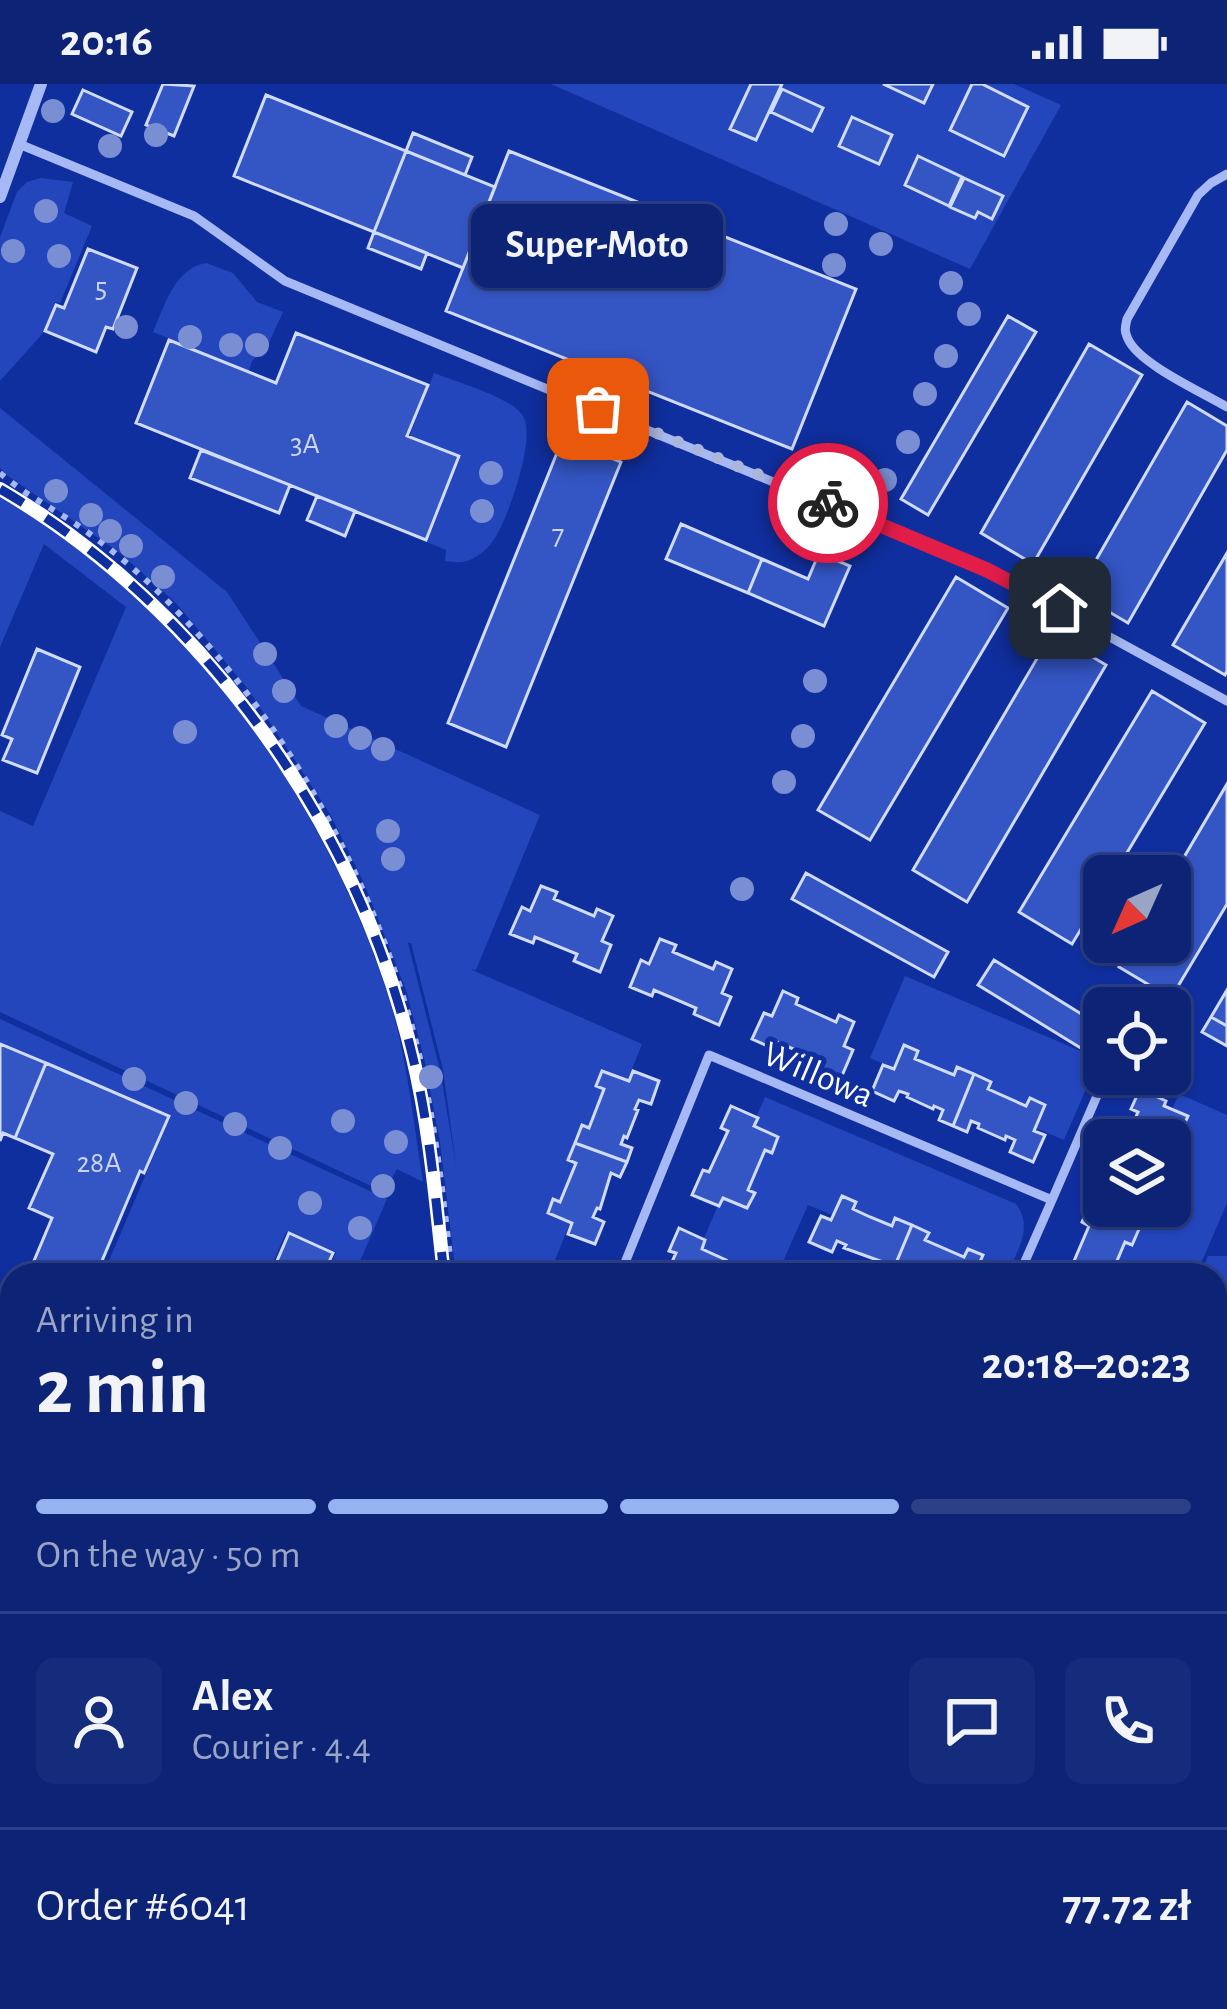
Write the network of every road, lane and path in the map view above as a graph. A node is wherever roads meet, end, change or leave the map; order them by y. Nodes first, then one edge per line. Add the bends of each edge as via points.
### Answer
1 (41, 84) edge
2 (20, 144) junction
3 (1227, 174) edge
4 (0, 197) edge
5 (1227, 407) edge
6 (0, 473) edge
7 (1227, 701) edge
8 (1097, 1095) edge
9 (1052, 1200) junction
10 (451, 1263) edge
11 (625, 1263) edge
12 (1024, 1263) edge

1 - 2 street
2 - 4 street
2 - 7 lane via 194,216 285,281 987,570
3 - 5 lane via 1198,195 1125,331 1145,358
6 - 10 path via 85,530 172,605 243,690 326,815 360,882 420,1059
8 - 9 lane
9 - 11 lane, Willowa via 709,1055
9 - 12 lane

